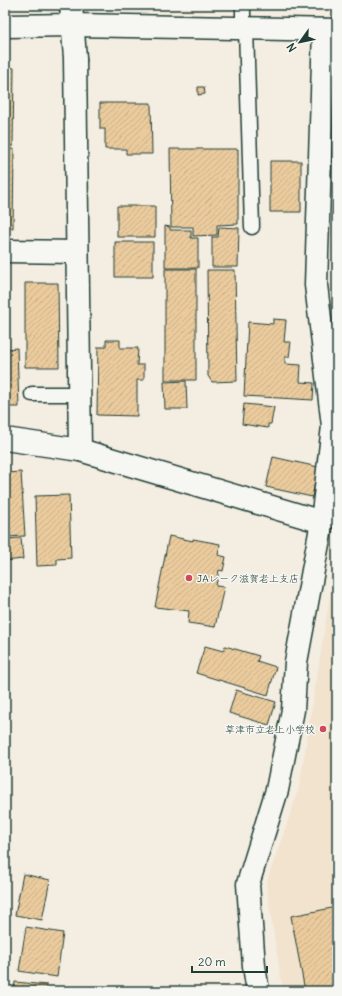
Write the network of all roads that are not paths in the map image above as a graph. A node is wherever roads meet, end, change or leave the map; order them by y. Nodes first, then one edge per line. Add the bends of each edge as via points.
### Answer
1 (243, 5) edge
2 (73, 15) edge
3 (5, 26) edge
4 (245, 28) junction
5 (330, 30) edge
6 (252, 227) dead end
7 (5, 251) edge
8 (77, 252) junction
9 (32, 394) dead end
10 (79, 394) junction
11 (335, 426) edge
12 (5, 439) edge
13 (80, 450) junction
14 (322, 522) junction
15 (258, 991) edge

1 - 4 lane
2 - 3 street
2 - 4 street
2 - 8 street
4 - 5 street
4 - 6 lane
5 - 11 street via 316,285
7 - 8 street
8 - 10 street
9 - 10 lane
10 - 13 street
11 - 14 street
12 - 13 street
13 - 14 street
14 - 15 street via 296,662 293,710 277,790 248,884

